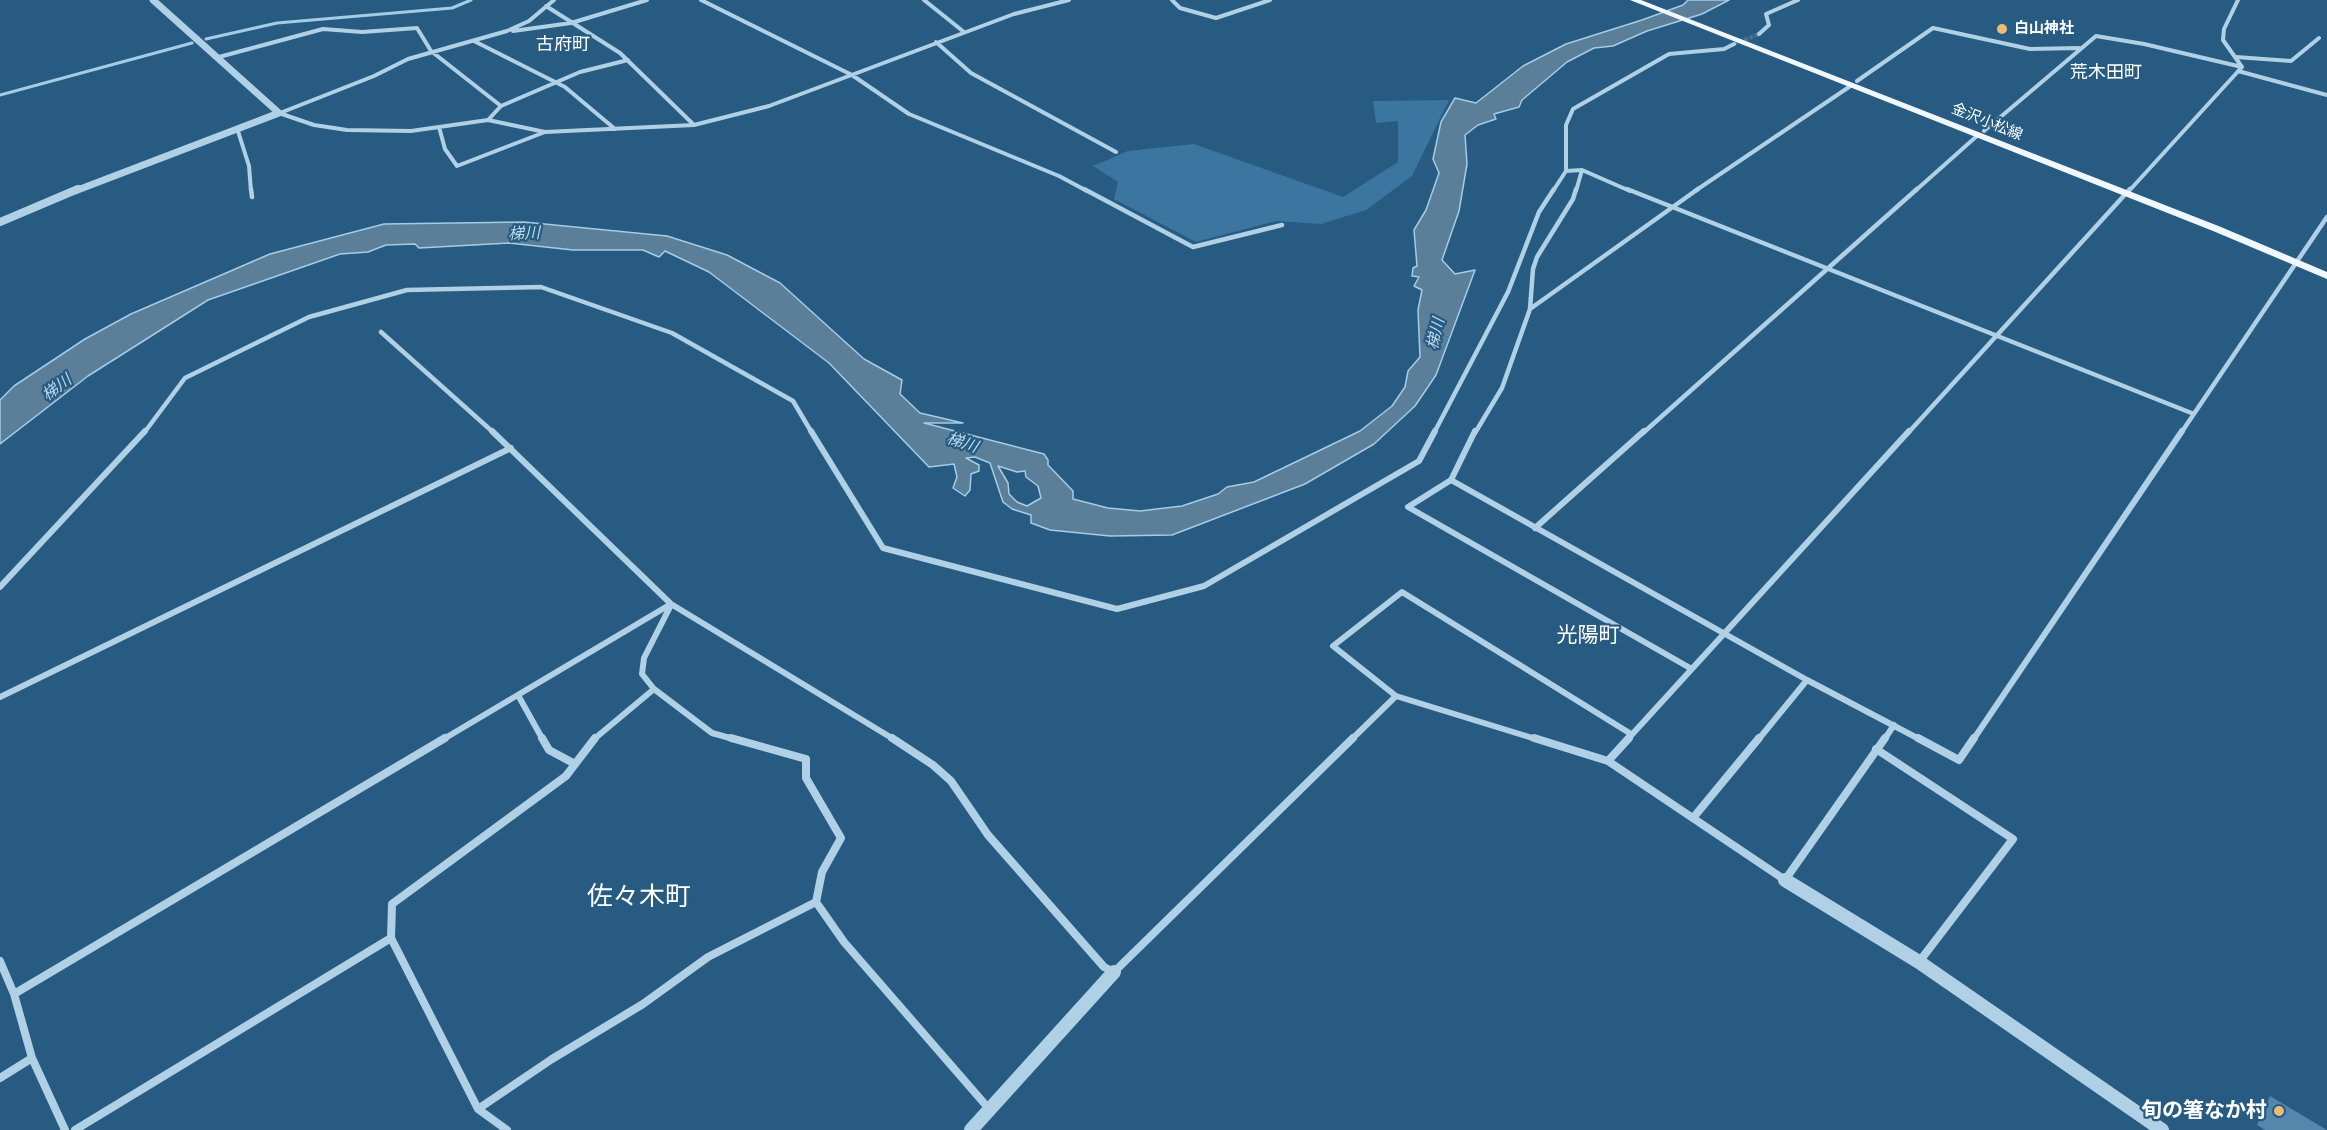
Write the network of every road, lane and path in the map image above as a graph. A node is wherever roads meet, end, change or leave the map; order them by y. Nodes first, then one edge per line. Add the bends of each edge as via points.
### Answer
1 (153, 0) edge
2 (554, 0) edge
3 (647, 0) edge
4 (701, 0) edge
5 (924, 0) edge
6 (1069, 0) edge
7 (1172, 0) edge
8 (1270, 0) edge
9 (1634, 0) edge
10 (1649, 0) edge
11 (1798, 0) edge
12 (2238, 0) edge
13 (546, 6) junction
14 (571, 23) junction
15 (507, 31) junction
16 (964, 32) junction
17 (1728, 34) junction
18 (2319, 38) dead end
19 (474, 41) junction
20 (1758, 41) junction
21 (936, 42) junction
22 (1734, 44) tunnel mouth
23 (2079, 48) junction
24 (431, 51) junction
25 (219, 57) junction
26 (2236, 57) junction
27 (628, 60) junction
28 (2240, 69) junction
29 (852, 75) junction
30 (557, 83) junction
31 (1855, 83) junction
32 (2327, 95) edge
33 (501, 106) junction
34 (279, 113) junction
35 (488, 120) junction
36 (694, 125) junction
37 (439, 127) junction
38 (237, 128) junction
39 (617, 130) junction
40 (545, 132) junction
41 (1981, 133) junction
42 (1116, 152) dead end
43 (1582, 170) junction
44 (1566, 171) junction
45 (2129, 191) junction
46 (252, 197) dead end
47 (1670, 208) junction
48 (2327, 217) edge
49 (0, 222) edge
50 (1282, 225) dead end
51 (2299, 260) junction
52 (2327, 267) edge
53 (1825, 268) junction
54 (2327, 276) edge
55 (1530, 309) junction
56 (381, 332) dead end
57 (1995, 336) junction
58 (2194, 414) junction
59 (511, 448) junction
60 (1451, 480) junction
61 (1535, 528) junction
62 (0, 587) edge
63 (671, 604) junction
64 (1725, 633) junction
65 (1690, 669) junction
66 (1807, 680) junction
67 (654, 689) junction
68 (518, 695) junction
69 (1396, 696) junction
70 (0, 697) edge
71 (1894, 725) junction
72 (1631, 734) junction
73 (1876, 748) junction
74 (1608, 761) junction
75 (574, 764) junction
76 (1693, 818) junction
77 (1785, 880) junction
78 (816, 902) junction
79 (391, 938) junction
80 (0, 961) edge
81 (1919, 962) junction
82 (1114, 972) junction
83 (14, 994) junction
84 (32, 1058) junction
85 (0, 1078) edge
86 (478, 1109) junction
87 (992, 1111) junction
88 (65, 1130) edge
89 (75, 1130) edge
90 (507, 1130) edge
91 (971, 1130) edge
92 (2162, 1130) edge

1 - 25 street
2 - 13 street
3 - 14 street
4 - 29 street
5 - 16 street
6 - 16 street
7 - 8 street via 1180,8 1216,18
9 - 17 main road, 金沢小松線
10 - 17 main road, 金沢小松線
11 - 20 street via 1766,14 1769,25
12 - 26 street via 2223,40
13 - 14 street
13 - 15 street via 529,21
14 - 15 street
14 - 27 street
15 - 19 street
16 - 21 street
17 - 20 main road, 金沢小松線
18 - 26 street via 2291,61
19 - 24 street
19 - 30 street
20 - 31 main road, 金沢小松線
21 - 29 street
21 - 42 street via 971,73
22 - 44 street via 1724,49 1669,54 1573,109 1566,125
23 - 28 street via 2096,36
23 - 31 street via 2030,49 1933,28
23 - 41 street
24 - 25 street via 417,28 362,32 338,28
24 - 33 street
24 - 34 street
25 - 34 street
26 - 28 street
27 - 30 street via 580,72
27 - 36 street
28 - 32 street
28 - 45 street
29 - 36 street via 769,106
29 - 50 street via 909,114 1059,176 1193,247
30 - 33 street
30 - 39 street
31 - 41 main road, 金沢小松線
31 - 47 street
33 - 35 street
34 - 37 street via 314,125 347,130 411,131
34 - 38 street
35 - 37 street
35 - 40 street
36 - 39 street
37 - 40 street via 445,149 457,166
38 - 46 street via 249,166
38 - 49 street
39 - 40 street
41 - 45 main road, 金沢小松線
41 - 53 street
43 - 44 street
43 - 47 street
43 - 55 street via 1573,199 1537,257
44 - 62 street via 1539,212 1508,292 1419,461 1204,586 1117,609 883,548 793,401 672,333 541,287 407,290 309,317 185,378 134,446
45 - 51 main road, 金沢小松線
45 - 57 street
47 - 53 street
47 - 55 street
48 - 51 street
51 - 52 main road, 金沢小松線
51 - 54 main road, 金沢小松線
51 - 58 street
53 - 57 street
53 - 61 street
55 - 60 street via 1502,388
56 - 59 street
57 - 58 street
57 - 64 street
58 - 71 street via 1959,760
59 - 63 street
59 - 70 street
60 - 61 street
60 - 65 street via 1408,507
61 - 64 street
63 - 67 street via 644,658 642,674
63 - 68 street
63 - 82 street via 933,765 951,781 988,835 1104,967
64 - 65 street
64 - 66 street
65 - 72 street
66 - 71 street
66 - 76 street
67 - 75 street via 589,743
67 - 78 street via 712,733 806,759 806,778 841,838 822,872
68 - 75 street via 549,750
68 - 83 street
69 - 72 street via 1333,646 1402,592
69 - 74 street
69 - 82 street
71 - 73 street
72 - 74 street
73 - 77 street
73 - 81 street via 2013,839
74 - 76 street
75 - 79 street via 566,776 392,904
76 - 77 street
77 - 81 street
78 - 86 street via 708,957 643,1004
78 - 87 street via 844,942
79 - 86 street
79 - 89 street
80 - 83 street
81 - 92 street
82 - 87 street
83 - 84 street
84 - 85 street
84 - 88 street
86 - 90 street
87 - 91 street

